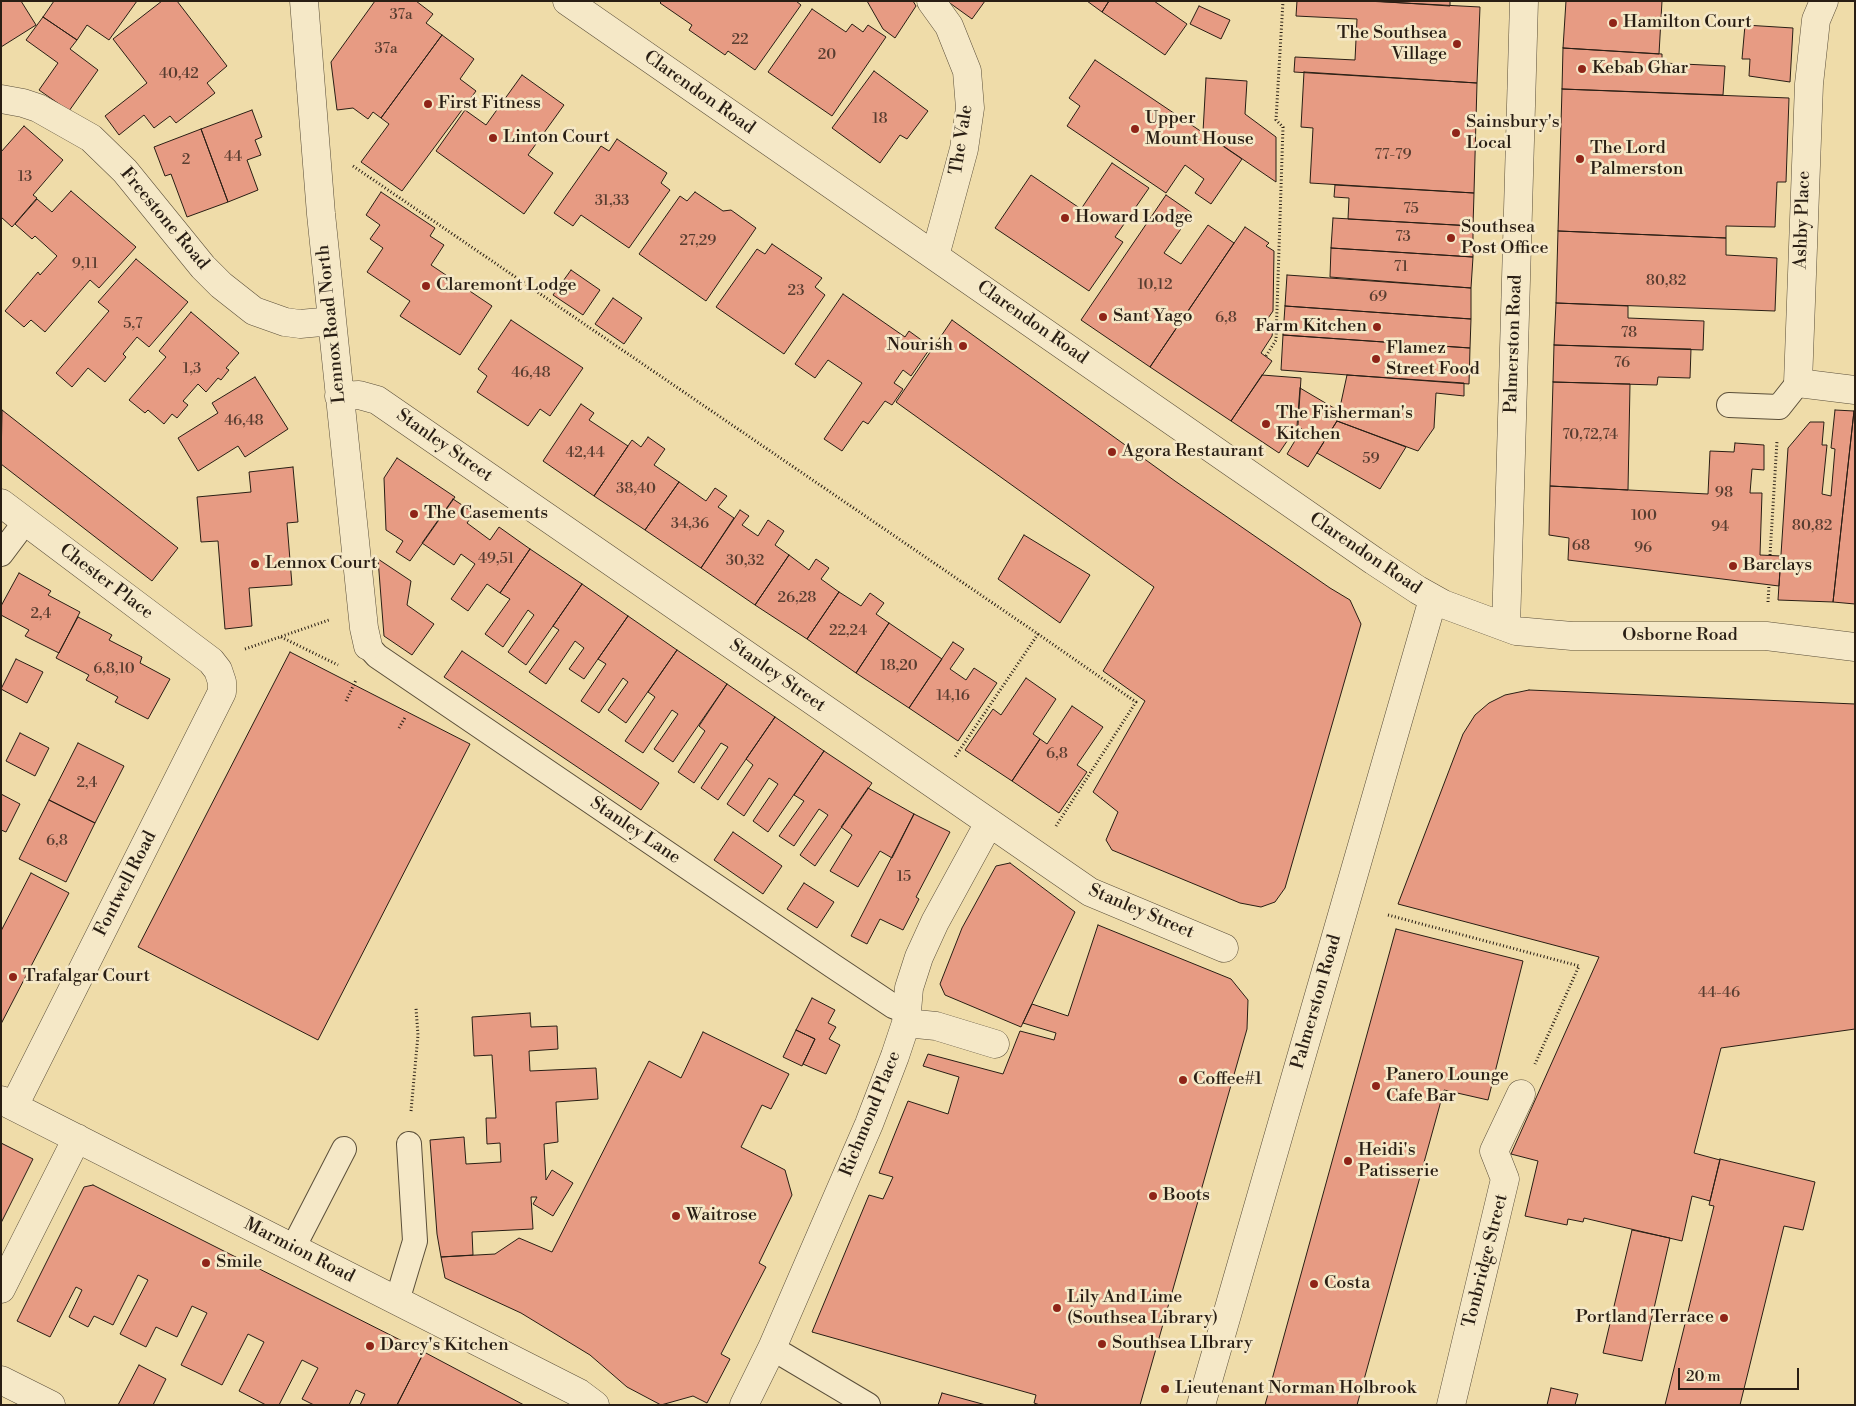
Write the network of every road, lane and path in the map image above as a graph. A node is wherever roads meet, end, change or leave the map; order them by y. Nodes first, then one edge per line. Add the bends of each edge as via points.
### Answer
1 (304, 1) edge
2 (931, 1) edge
3 (1283, 1) edge
4 (1524, 1) edge
5 (1824, 1) edge
6 (578, 4) edge
7 (1, 99) edge
8 (315, 140) junction
9 (934, 256) junction
10 (332, 321) junction
11 (1266, 356) dead end
12 (1798, 383) junction
13 (1855, 390) edge
14 (339, 396) junction
15 (1729, 405) dead end
16 (1779, 407) junction
17 (1, 503) edge
18 (25, 522) junction
19 (1, 554) edge
20 (1770, 555) dead end
21 (1432, 598) junction
22 (362, 608) junction
23 (1506, 627) junction
24 (1038, 634) junction
25 (280, 637) junction
26 (368, 646) joint
27 (1855, 647) edge
28 (211, 661) junction
29 (341, 666) dead end
30 (358, 675) dead end
31 (346, 701) dead end
32 (936, 786) junction
33 (989, 823) junction
34 (1037, 856) junction
35 (1388, 915) dead end
36 (1224, 948) dead end
37 (416, 1008) dead end
38 (906, 1017) junction
39 (995, 1044) dead end
40 (1521, 1094) joint
41 (7, 1103) edge
42 (77, 1138) junction
43 (409, 1144) joint
44 (344, 1149) dead end
45 (293, 1248) junction
46 (1, 1289) edge
47 (397, 1301) junction
48 (772, 1348) junction
49 (1, 1380) edge
50 (52, 1405) edge
51 (595, 1405) edge
52 (744, 1405) edge
53 (868, 1405) edge
54 (1201, 1405) edge
55 (1451, 1405) edge

1 - 8 street, Lennox Road North
2 - 9 street, The Vale via 949,26 967,71 970,108 964,149
3 - 11 path via 1276,120 1283,127 1276,340
4 - 23 street, Palmerston Road
5 - 12 street, Ashby Place via 1816,20 1808,84
6 - 9 street, Clarendon Road
7 - 10 street, Freestone Road via 38,108 91,138 125,171 202,268 254,311 300,324
8 - 10 street, Lennox Road North
8 - 24 path
9 - 21 street, Clarendon Road
10 - 14 street, Lennox Road North
12 - 13 street
12 - 16 lane
14 - 22 street, Lennox Road North
14 - 32 street, Stanley Street via 359,395 377,400
15 - 16 lane
16 - 20 path
17 - 18 street, Chester Place
18 - 19 lane
18 - 28 street, Chester Place
21 - 23 street, Clarendon Road
21 - 54 street, Palmerston Road
22 - 25 path
22 - 26 street, Lennox Road North
23 - 27 street, Osborne Road via 1516,631 1572,636 1766,636
24 - 32 path
24 - 34 path via 1136,702
25 - 28 path
25 - 29 path
26 - 38 lane, Stanley Lane via 406,676
28 - 41 street, Fontwell Road via 218,670 222,692
30 - 31 path
32 - 33 street, Stanley Street
33 - 34 street, Stanley Street
33 - 38 street, Richmond Place via 919,957 909,988
34 - 36 street, Stanley Street via 1090,892
35 - 40 path via 1579,966
37 - 43 path via 418,1035
38 - 39 street
38 - 48 street, Richmond Place via 869,1124
40 - 55 street, Tonbridge Street via 1494,1151 1505,1179
41 - 42 street, Marmion Road
42 - 45 street, Marmion Road
42 - 46 street
43 - 47 lane via 415,1241
44 - 45 lane
45 - 47 street, Marmion Road
47 - 51 street, Marmion Road via 579,1393
48 - 52 street, Richmond Place
48 - 53 lane
49 - 50 street

